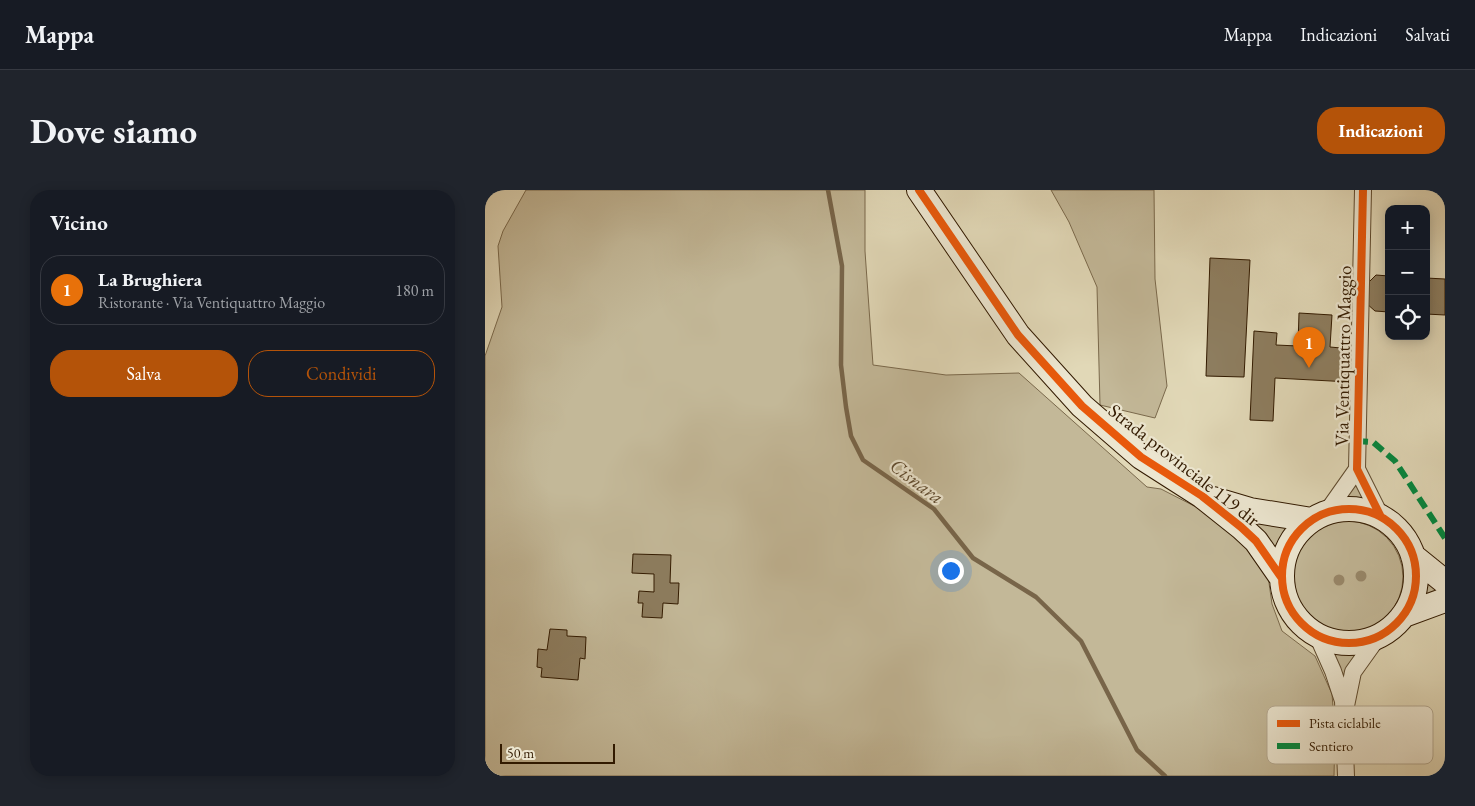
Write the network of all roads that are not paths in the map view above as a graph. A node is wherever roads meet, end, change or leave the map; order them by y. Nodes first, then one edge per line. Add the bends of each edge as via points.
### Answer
1 (919, 190) edge
2 (1363, 190) edge
3 (1357, 469) junction
4 (1202, 496) junction
5 (1319, 516) junction
6 (1381, 517) junction
7 (1413, 556) junction
8 (1281, 576) junction
9 (1445, 582) edge
10 (1445, 600) edge
11 (1404, 614) junction
12 (1317, 635) junction
13 (1378, 637) junction
14 (1343, 706) edge
15 (1347, 706) edge

1 - 4 street, Strada provinciale 119 dir via 1018,335 1083,406 1141,456
2 - 3 street, Via Ventiquattro Maggio
3 - 5 street, Via Ventiquattro Maggio
3 - 6 street, Via Ventiquattro Maggio
4 - 5 street, Strada provinciale 119 dir via 1250,510
4 - 8 street, Strada provinciale 119 dir via 1256,541
5 - 6 street via 1360,510
5 - 8 street via 1301,528 1290,545
6 - 7 street via 1401,534
7 - 9 street
7 - 11 street via 1416,580
8 - 12 street via 1291,611
10 - 11 street
11 - 13 street
12 - 13 street via 1353,643
12 - 14 street via 1339,687
13 - 15 street via 1353,672

